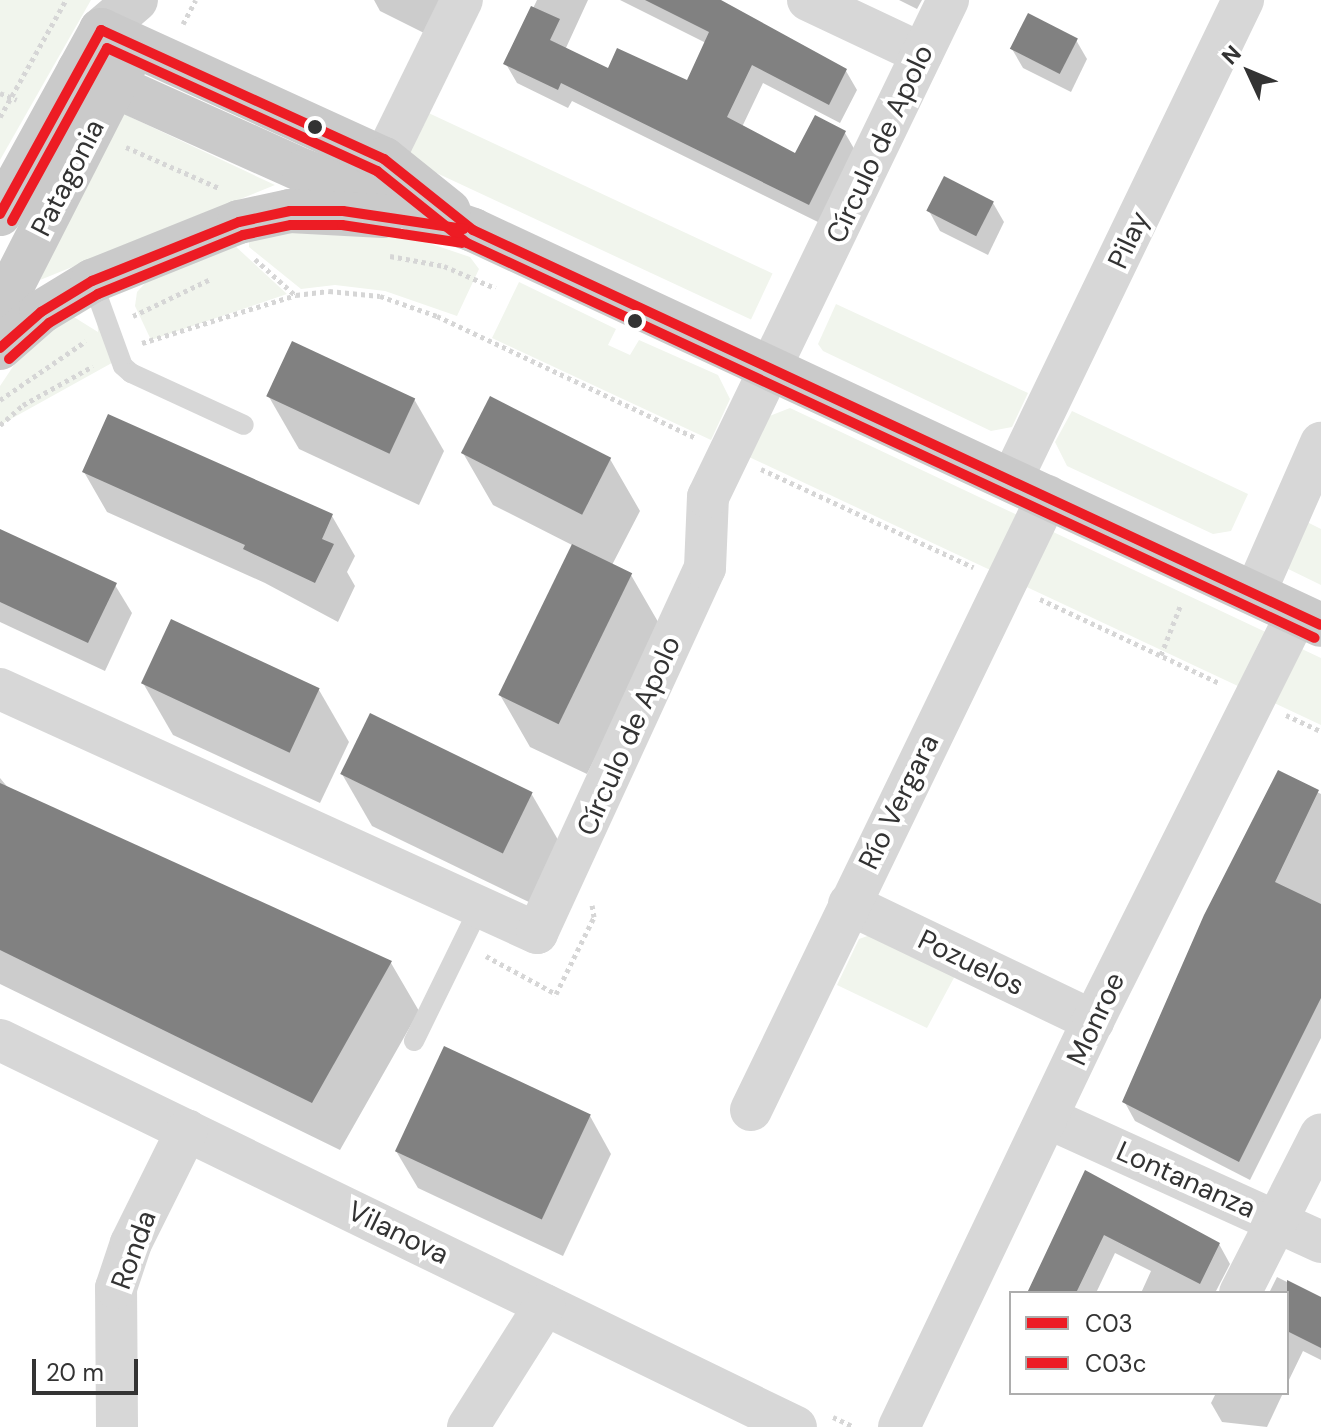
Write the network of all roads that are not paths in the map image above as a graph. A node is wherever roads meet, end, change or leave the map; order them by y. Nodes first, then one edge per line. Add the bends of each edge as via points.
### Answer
1 (139, 0) edge
2 (462, 0) edge
3 (808, 0) edge
4 (948, 0) edge
5 (1243, 0) edge
6 (118, 38) junction
7 (922, 54) junction
8 (97, 78) junction
9 (384, 159) junction
10 (0, 214) edge
11 (473, 230) junction
12 (92, 281) junction
13 (0, 310) edge
14 (0, 348) edge
15 (775, 367) junction
16 (244, 425) dead end
17 (1321, 443) edge
18 (1030, 487) junction
19 (1255, 593) junction
20 (1309, 619) edge
21 (0, 689) edge
22 (849, 904) junction
23 (480, 906) junction
24 (1093, 1021) junction
25 (0, 1040) edge
26 (414, 1041) dead end
27 (751, 1110) dead end
28 (1050, 1119) junction
29 (187, 1130) junction
30 (1321, 1134) edge
31 (1278, 1222) junction
32 (1321, 1242) edge
33 (1241, 1291) edge
34 (545, 1305) junction
35 (117, 1427) edge
36 (468, 1427) edge
37 (796, 1427) edge
38 (899, 1427) edge

1 - 6 main road
2 - 9 street
3 - 7 street
4 - 7 street, Círculo de Apolo
5 - 18 street, Pilay
6 - 8 main road, Patagonia
6 - 9 main road
7 - 15 street, Círculo de Apolo
8 - 10 main road, Patagonia
8 - 11 main road via 304,171
8 - 13 main road, Patagonia
9 - 11 main road
11 - 12 main road via 343,211 290,211 247,240
11 - 15 main road
12 - 14 main road via 41,312
12 - 16 lane via 131,373
15 - 18 main road
15 - 23 street, Círculo de Apolo via 708,497 705,568 554,904 537,933
17 - 19 street
18 - 19 main road
18 - 22 street, Río Vergara via 1005,583
19 - 20 main road
20 - 24 street, Monroe via 1252,698
21 - 23 street, Círculo de Apolo
22 - 24 street, Pozuelos
22 - 27 street, Río Vergara
23 - 26 lane
24 - 28 street, Monroe
25 - 29 street, Vilanova
28 - 31 street, Lontananza
28 - 38 street, Monroe
29 - 34 street, Vilanova
29 - 35 street, Ronda via 131,1243 116,1288
30 - 31 street
31 - 32 street, Lontananza
31 - 33 street
34 - 36 street
34 - 37 street, Vilanova

